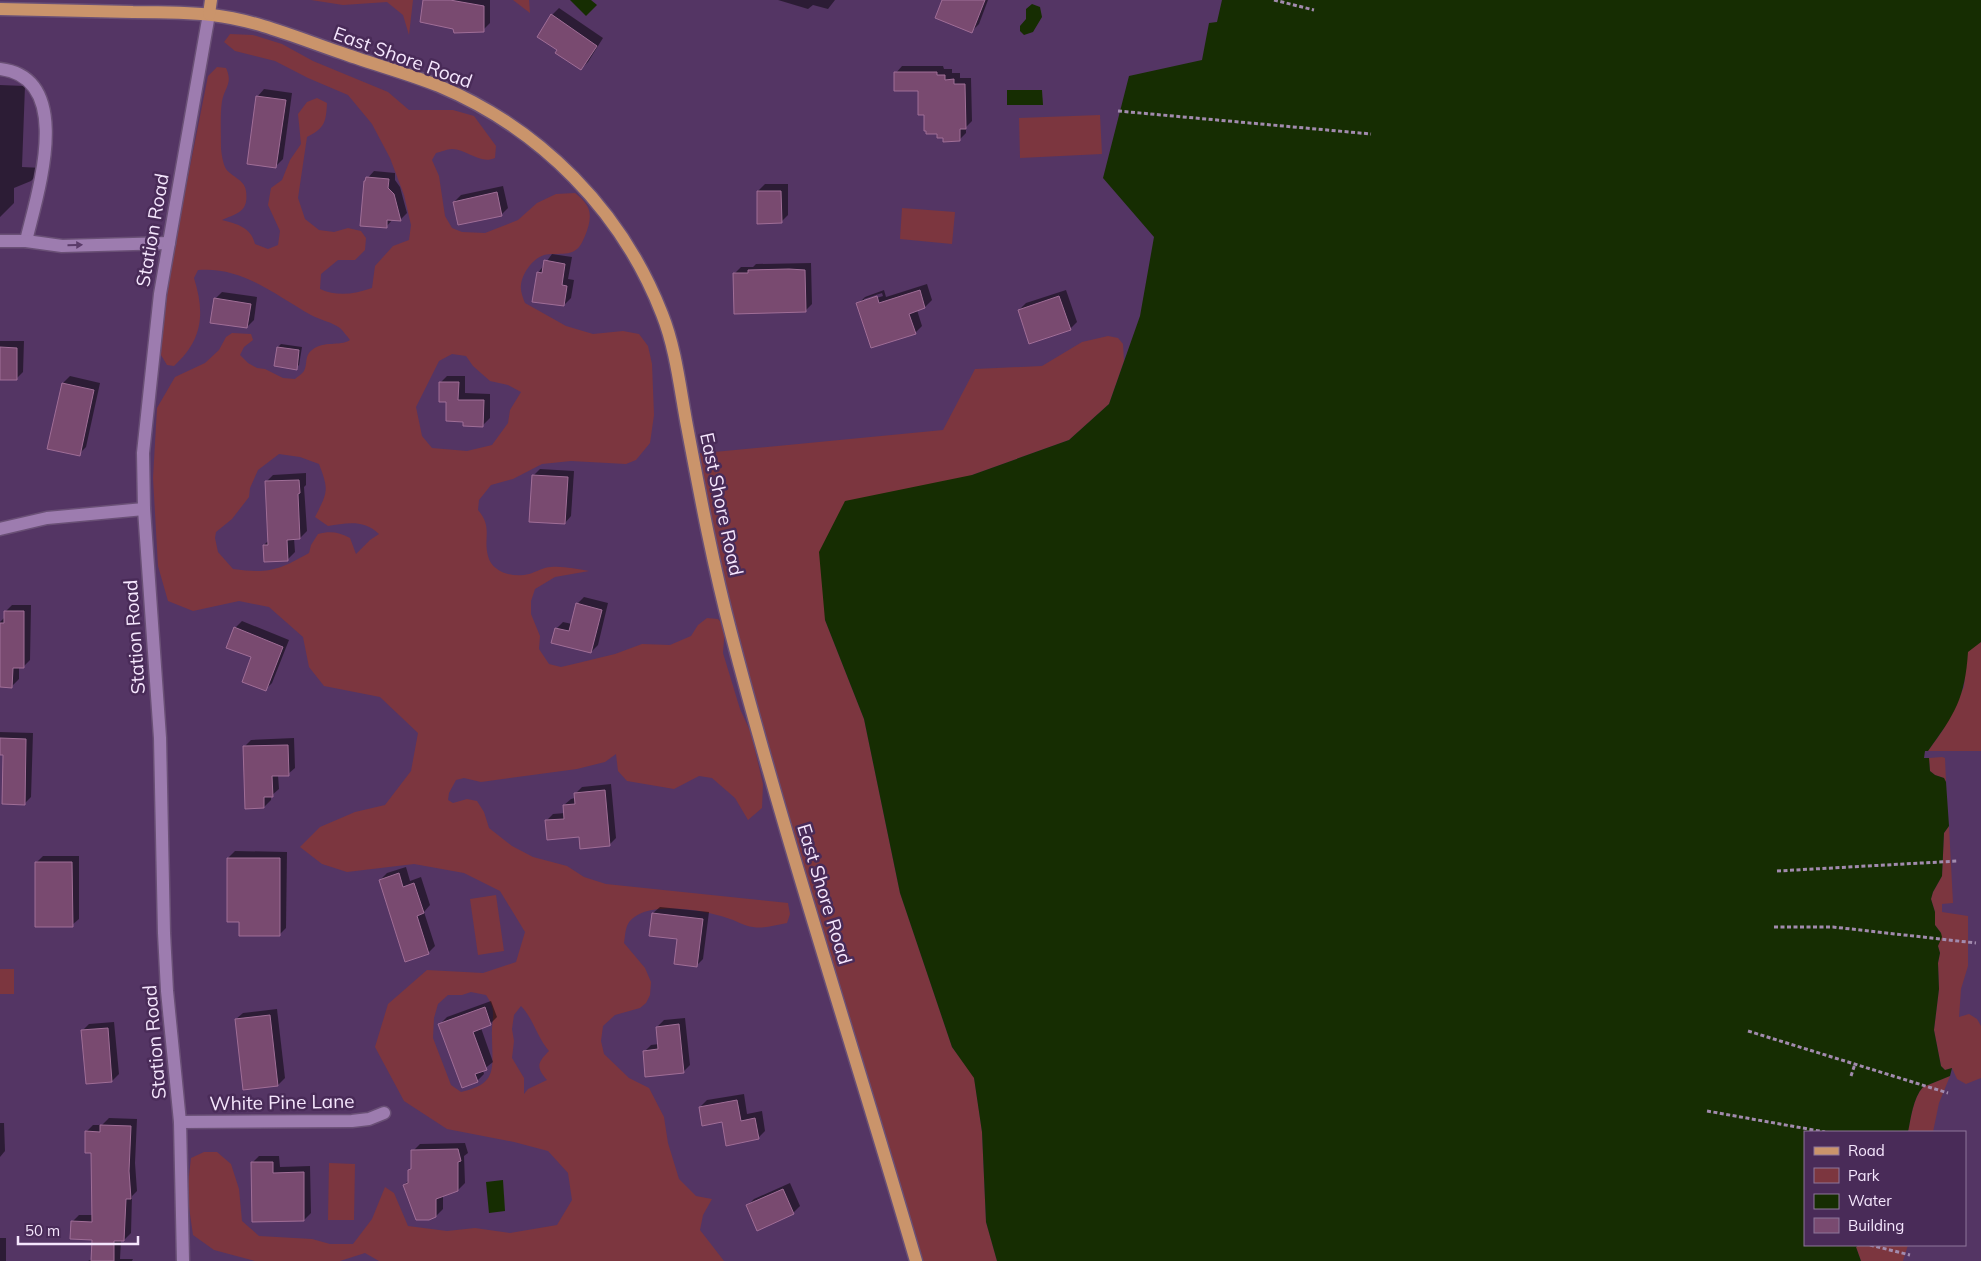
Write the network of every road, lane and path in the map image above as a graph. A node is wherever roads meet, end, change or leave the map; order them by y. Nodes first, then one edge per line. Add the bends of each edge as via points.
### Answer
1 (211, 0) edge
2 (1274, 0) edge
3 (0, 9) edge
4 (1314, 10) dead end
5 (209, 14) junction
6 (0, 69) edge
7 (1118, 111) dead end
8 (1371, 134) dead end
9 (0, 241) edge
10 (26, 241) junction
11 (169, 243) junction
12 (144, 509) junction
13 (0, 529) edge
14 (1958, 861) dead end
15 (1777, 871) dead end
16 (1774, 927) dead end
17 (1976, 943) dead end
18 (1748, 1031) dead end
19 (1855, 1064) junction
20 (1851, 1076) dead end
21 (1948, 1093) dead end
22 (1707, 1112) dead end
23 (384, 1113) dead end
24 (180, 1122) junction
25 (1819, 1131) edge
26 (1874, 1246) edge
27 (1910, 1255) dead end
28 (183, 1261) edge
29 (916, 1261) edge

1 - 5 main road
2 - 4 path
3 - 5 main road, East Shore Road
5 - 11 street, Station Road
5 - 29 main road, East Shore Road via 260,26 436,85 510,123 577,179 614,225 646,278 673,351 730,630 780,809
6 - 10 street via 13,70 29,81 40,98 47,127 46,151
7 - 8 path
9 - 10 street
10 -> 11 street via 62,246
11 - 12 street, Station Road via 160,294 143,453
12 - 13 street via 47,518
12 - 24 street, Station Road via 160,738 167,992
14 - 15 path
16 - 17 path via 1833,927
18 - 19 path
19 - 20 path
19 - 21 path
22 - 25 path
23 - 24 street, White Pine Lane via 352,1121
24 - 28 street, Station Road
26 - 27 path

